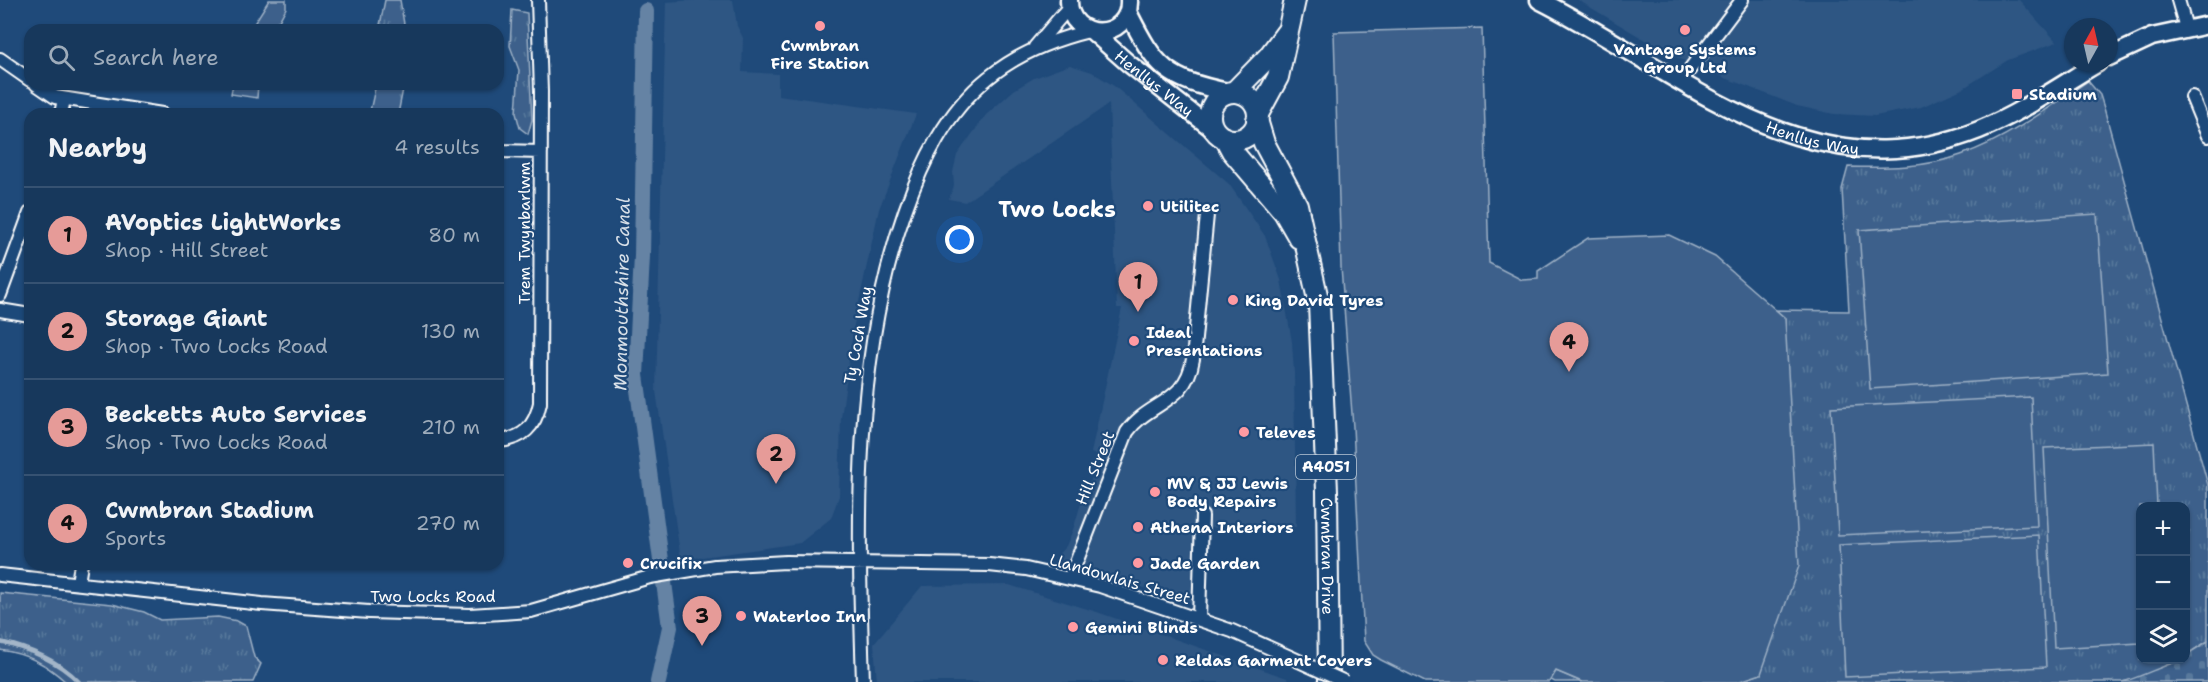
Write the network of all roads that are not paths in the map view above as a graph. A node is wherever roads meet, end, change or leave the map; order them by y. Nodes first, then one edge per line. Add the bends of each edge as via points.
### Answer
1 (537, 0) edge
2 (1295, 0) edge
3 (1539, 0) edge
4 (1742, 0) edge
5 (2178, 0) edge
6 (1069, 3) edge
7 (1130, 4) edge
8 (2208, 25) edge
9 (1290, 26) junction
10 (2186, 28) junction
11 (1091, 31) junction
12 (1034, 48) junction
13 (2118, 52) edge
14 (0, 59) edge
15 (2083, 72) edge
16 (24, 76) edge
17 (1681, 81) junction
18 (45, 90) edge
19 (1231, 92) junction
20 (2192, 96) dead end
21 (64, 99) junction
22 (62, 108) edge
23 (123, 108) edge
24 (1258, 117) junction
25 (1220, 134) junction
26 (2208, 136) edge
27 (504, 151) edge
28 (541, 152) junction
29 (1207, 215) dead end
30 (24, 229) edge
31 (1308, 254) junction
32 (0, 295) edge
33 (0, 310) edge
34 (24, 314) edge
35 (504, 440) edge
36 (1202, 516) dead end
37 (862, 562) junction
38 (80, 570) edge
39 (0, 575) edge
40 (1070, 578) junction
41 (78, 583) junction
42 (1199, 619) junction
43 (863, 682) edge
44 (1329, 682) edge
45 (1345, 682) edge

1 - 28 street, Trem Twynbarlwm
2 - 9 main road
3 - 17 street, Henllys Way
4 - 17 street
5 - 10 street
6 - 11 street, Henllys Way via 1076,22
6 - 12 street, Ty Coch Way
7 - 11 street via 1118,26
7 - 19 street, Henllys Way via 1147,50 1163,67 1197,86
8 - 10 street
9 - 19 main road via 1269,56
9 - 24 main road via 1278,77
10 - 13 street via 2143,40
11 - 12 street, Ty Coch Way
11 - 25 street, Henllys Way
12 - 37 street, Ty Coch Way via 988,78 945,126 923,165 899,228 883,283 865,386
14 - 16 street
15 - 17 street, Henllys Way via 1981,129 1925,144 1882,149 1838,146 1782,132
18 - 21 street
19 - 24 main road, A4051 via 1250,98
19 - 25 main road via 1218,98 1211,108 1210,120
20 - 26 street
21 - 22 street
21 - 23 street
24 - 25 main road via 1252,131 1243,138
24 - 31 main road, A4051 via 1264,143 1297,205
25 - 31 main road, A4051 via 1284,212
27 - 28 street
28 - 35 street, Trem Twynbarlwm via 540,403 534,422 522,436
29 - 40 street, Hill Street via 1188,380 1174,396 1137,420 1127,432
30 - 32 street
31 - 44 main road, Cwmbran Drive / A4051 via 1320,315
33 - 34 street
36 - 42 street
37 - 40 street, Llandowlais Street via 989,566
37 - 41 street, Two Locks Road via 755,563 677,571 531,611 470,615 286,606
37 - 43 street, Ty Coch Way
38 - 41 street
39 - 41 street, Two Locks Road
40 - 42 street, Llandowlais Street
42 - 45 street, Llandowlais Street, bridge

